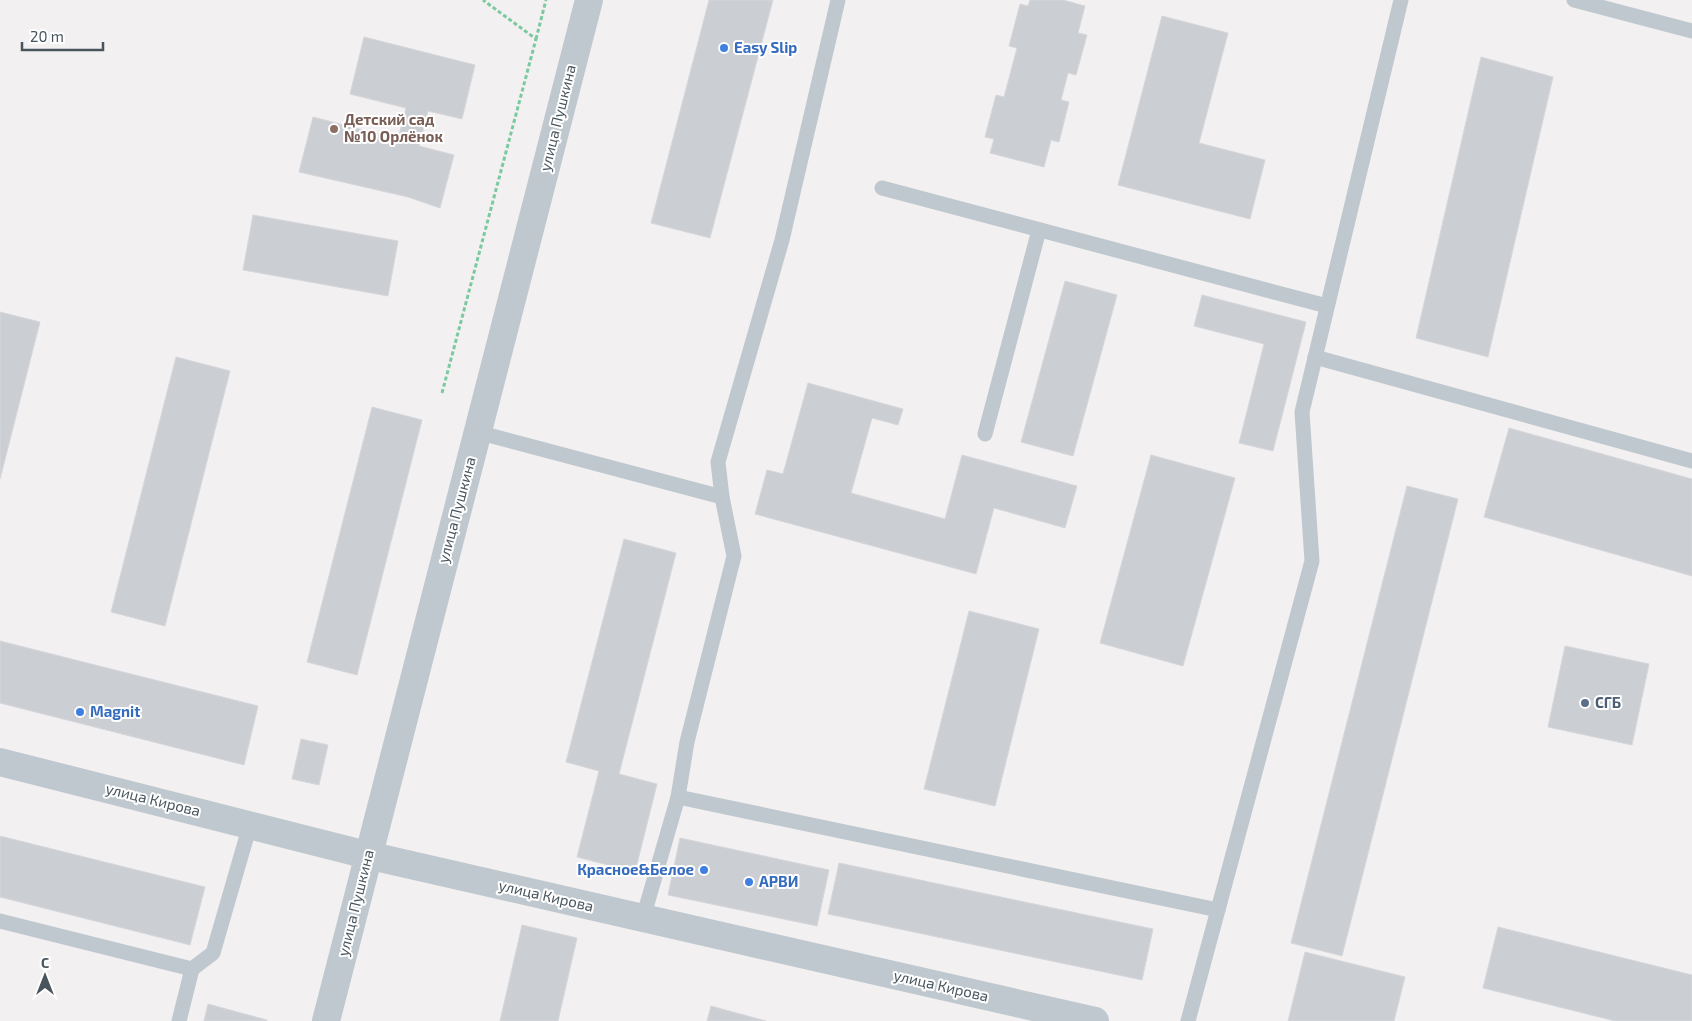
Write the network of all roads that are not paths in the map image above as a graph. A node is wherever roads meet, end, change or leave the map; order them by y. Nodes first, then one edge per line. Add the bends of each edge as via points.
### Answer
1 (589, 0) edge
2 (838, 0) edge
3 (1401, 0) edge
4 (1574, 0) edge
5 (1692, 31) edge
6 (882, 188) dead end
7 (1039, 230) junction
8 (1327, 306) junction
9 (1315, 356) junction
10 (477, 432) junction
11 (985, 434) dead end
12 (1692, 461) edge
13 (722, 497) junction
14 (0, 762) edge
15 (678, 798) junction
16 (250, 825) junction
17 (368, 855) junction
18 (1218, 910) junction
19 (643, 918) junction
20 (0, 921) edge
21 (192, 969) junction
22 (179, 1021) edge
23 (326, 1021) edge
24 (1095, 1021) edge
25 (1188, 1021) edge

1 - 10 street, улица Пушкина
2 - 13 lane via 782,240 718,462
3 - 8 lane
4 - 5 lane
6 - 7 lane
7 - 8 lane
7 - 11 lane
8 - 9 lane
9 - 12 lane
9 - 18 lane via 1302,412 1312,561
10 - 13 lane
10 - 17 street, улица Пушкина
13 - 15 lane via 734,556 687,742
14 - 16 street, улица Кирова
15 - 18 lane
15 - 19 lane
16 - 17 street, улица Кирова
16 - 21 lane via 213,953
17 - 19 street, улица Кирова
17 - 23 street, улица Пушкина
18 - 25 lane
19 - 24 street, улица Кирова
20 - 21 lane
21 - 22 lane

